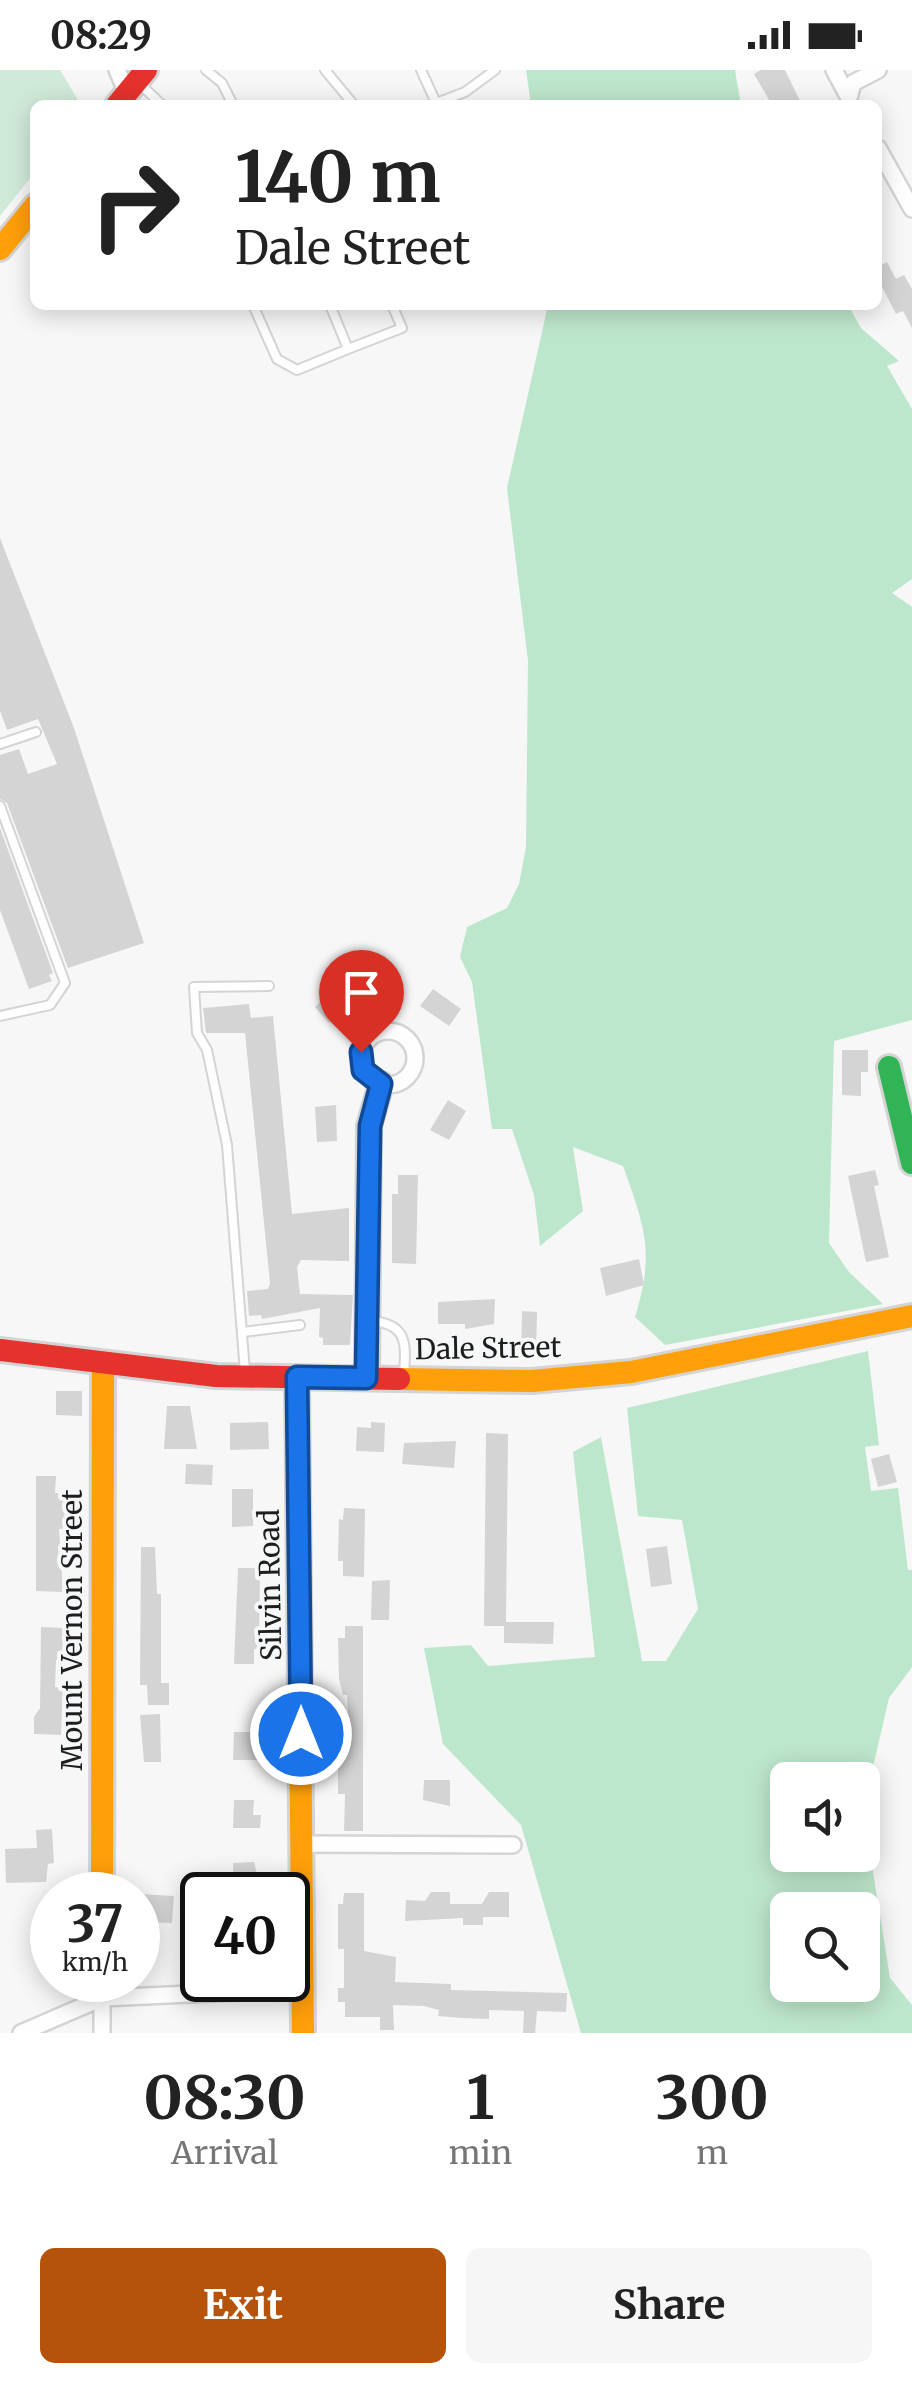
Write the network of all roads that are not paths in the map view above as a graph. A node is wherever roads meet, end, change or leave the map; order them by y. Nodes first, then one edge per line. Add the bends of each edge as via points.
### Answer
1 (206, 70) edge
2 (325, 70) edge
3 (421, 70) edge
4 (495, 70) edge
5 (834, 70) edge
6 (878, 70) edge
7 (129, 84) edge
8 (154, 100) edge
9 (231, 100) edge
10 (350, 100) edge
11 (433, 100) edge
12 (444, 100) edge
13 (850, 100) edge
14 (851, 100) edge
15 (882, 155) edge
16 (912, 208) edge
17 (30, 212) edge
18 (0, 249) edge
19 (255, 310) edge
20 (332, 310) edge
21 (394, 310) edge
22 (348, 349) junction
23 (36, 732) dead end
24 (0, 744) edge
25 (0, 806) edge
26 (269, 986) dead end
27 (0, 1016) edge
28 (890, 1067) dead end
29 (381, 1084) dead end
30 (912, 1163) edge
31 (912, 1316) edge
32 (366, 1321) junction
33 (300, 1325) dead end
34 (243, 1332) junction
35 (0, 1350) edge
36 (103, 1366) junction
37 (246, 1376) junction
38 (297, 1377) junction
39 (366, 1378) junction
40 (404, 1379) junction
41 (302, 1844) junction
42 (513, 1845) dead end
43 (102, 1872) edge
44 (302, 1872) edge
45 (93, 2002) edge
46 (102, 2002) edge
47 (302, 2002) edge
48 (21, 2033) edge
49 (102, 2033) edge
50 (302, 2033) edge

1 - 9 lane
2 - 10 lane
3 - 11 lane
4 - 12 lane
5 - 13 street
6 - 14 street via 852,83
7 - 8 lane
15 - 16 street
17 - 18 street
19 - 22 lane via 278,359 297,370
20 - 22 lane
21 - 22 lane via 402,328
23 - 24 lane
25 - 27 lane via 66,983 50,1004
26 - 34 lane via 194,987 196,1033 208,1050 227,1145
28 - 30 street
29 - 32 street via 370,1126
31 - 40 street, Dale Street via 630,1372
32 - 39 street
32 - 40 lane via 402,1332
33 - 34 lane
34 - 37 lane
35 - 36 street, Dale Street
36 - 37 street, Dale Street
36 - 43 street, Mount Vernon Street
37 - 38 street, Dale Street
38 - 39 street, Dale Street
38 - 41 street, Silvin Road
39 - 40 street, Dale Street
41 - 42 street
41 - 44 street, Silvin Road
45 - 48 street
46 - 49 street
47 - 50 street, Silvin Road

